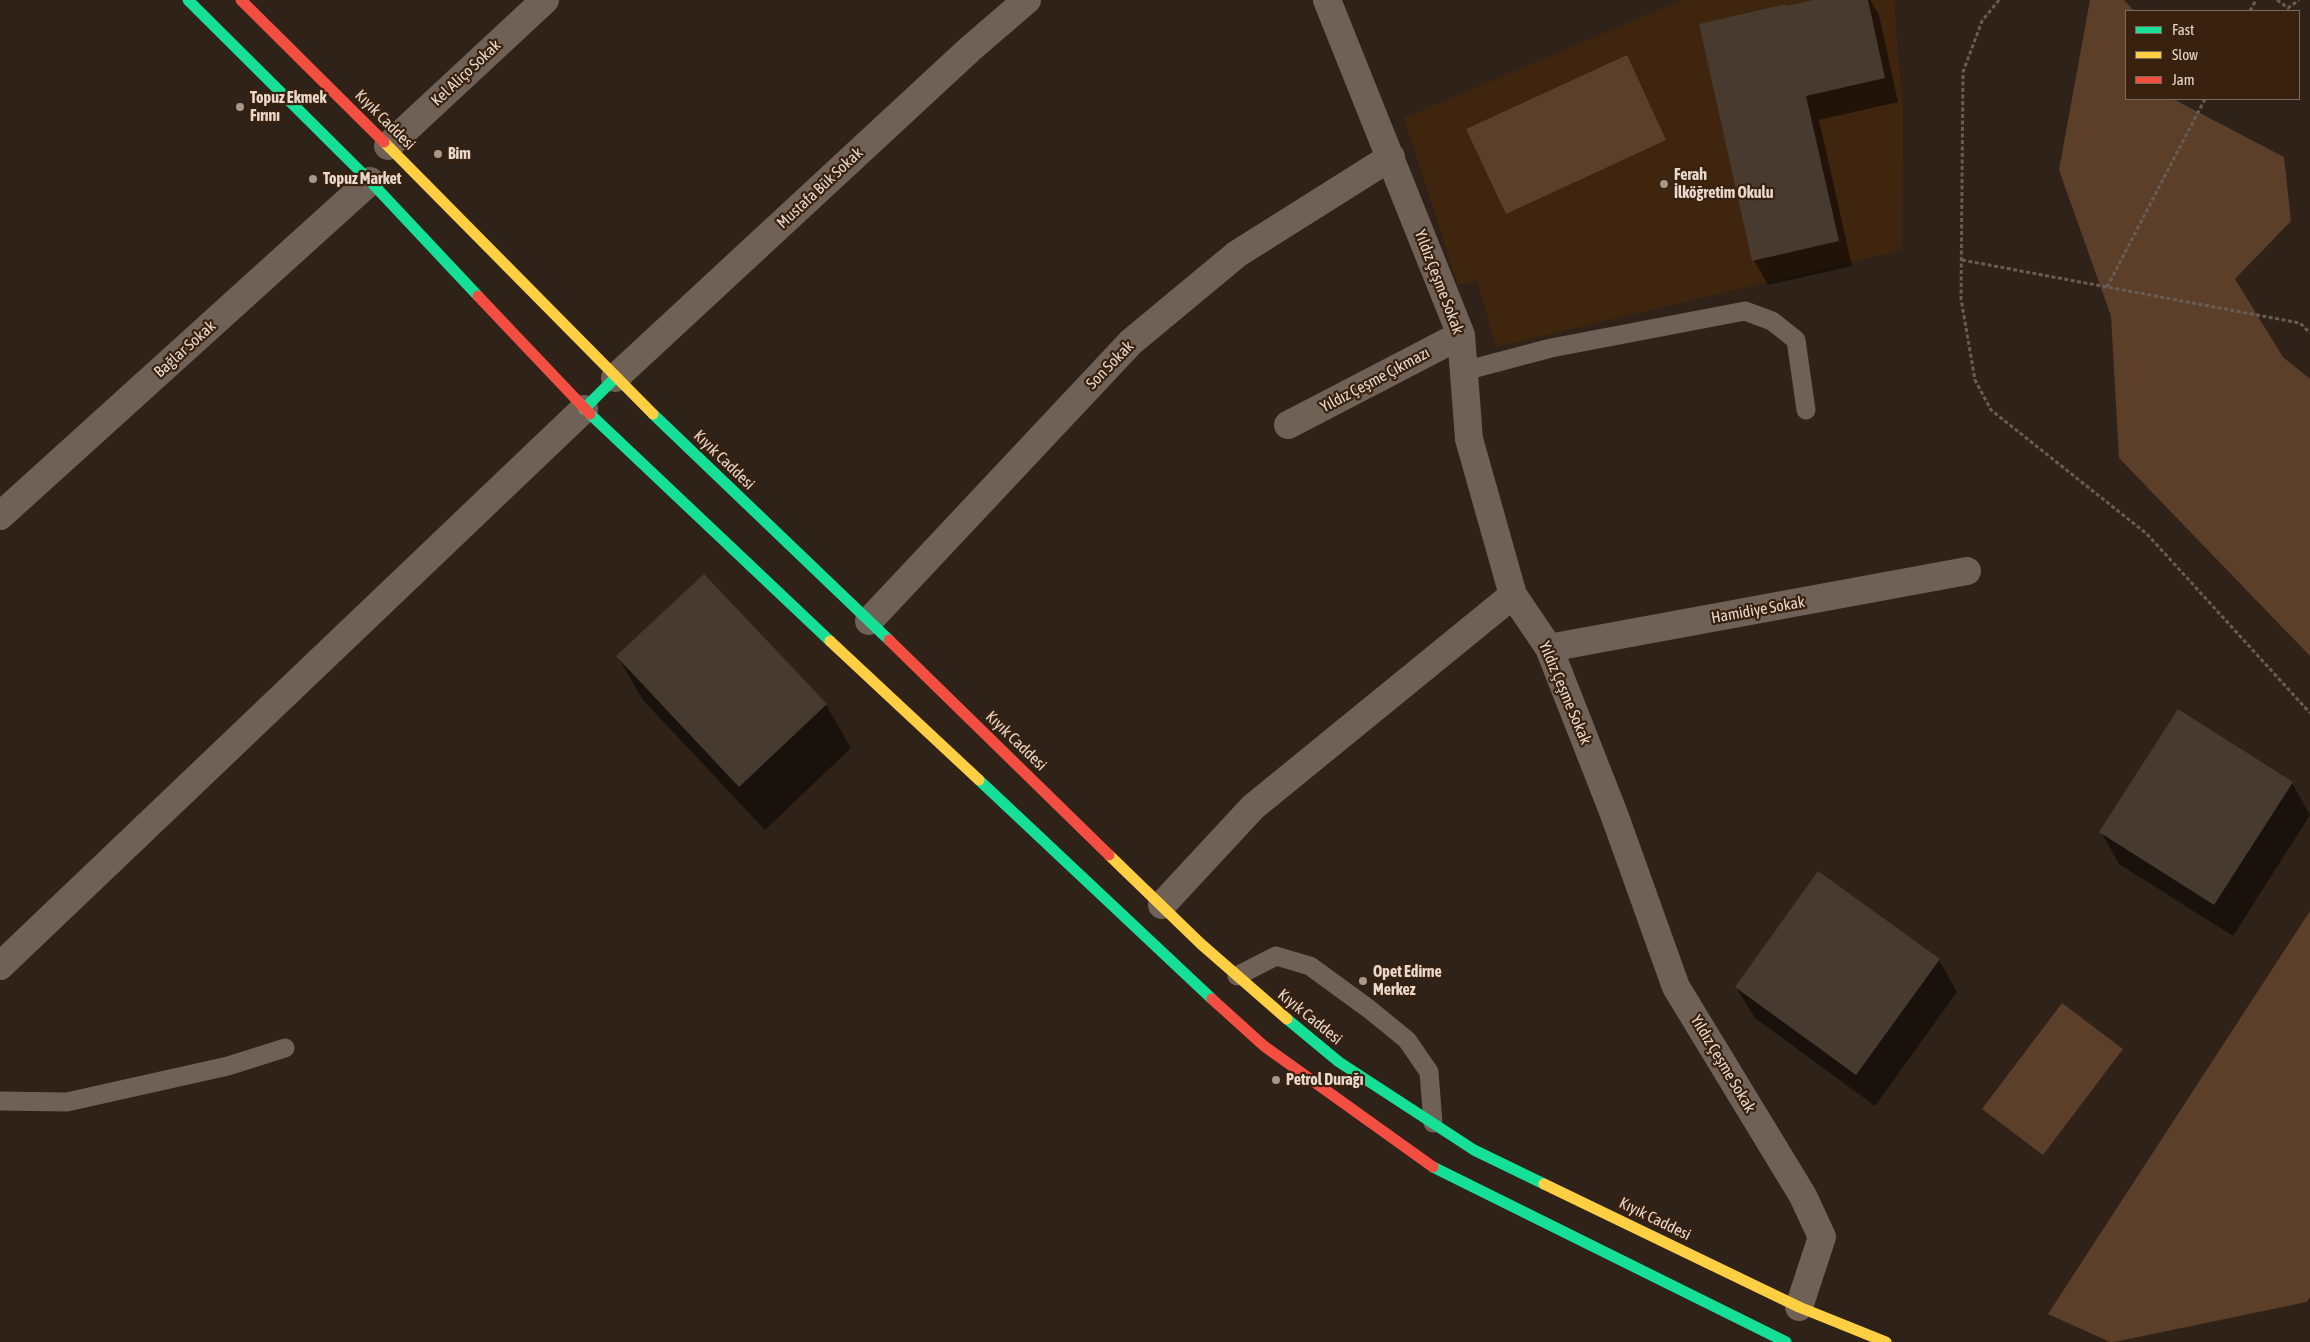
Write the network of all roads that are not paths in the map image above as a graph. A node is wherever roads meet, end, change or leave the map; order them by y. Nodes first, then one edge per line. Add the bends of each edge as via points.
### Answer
1 (188, 0) edge
2 (241, 0) edge
3 (545, 0) edge
4 (1027, 0) edge
5 (1327, 0) edge
6 (388, 146) junction
7 (1390, 157) junction
8 (370, 181) junction
9 (1461, 334) junction
10 (1464, 371) junction
11 (615, 378) junction
12 (584, 409) junction
13 (1806, 410) dead end
14 (1288, 425) dead end
15 (0, 516) edge
16 (1967, 571) dead end
17 (1513, 595) junction
18 (869, 621) junction
19 (1549, 648) junction
20 (1162, 905) junction
21 (0, 966) edge
22 (1237, 976) junction
23 (285, 1048) dead end
24 (0, 1101) edge
25 (1434, 1123) junction
26 (1799, 1307) junction
27 (1786, 1342) edge
28 (1886, 1342) edge

1 - 8 main road
2 - 6 main road, Kıyık Caddesi
3 - 6 street, Kel Aliço Sokak
4 - 11 street, Mustafa Bük Sokak
5 - 7 street, Yıldız Çeşme Sokak
6 - 11 main road, Kıyık Caddesi
7 - 9 street, Yıldız Çeşme Sokak
7 - 18 street, Son Sokak via 1237,254 1131,342
8 - 12 main road
8 - 15 street, Bağlar Sokak
9 - 10 street, Yıldız Çeşme Sokak
9 - 14 street, Yıldız Çeşme Çıkmazı
10 - 13 lane via 1551,348 1745,312 1772,321 1796,340
10 - 17 street, Yıldız Çeşme Sokak via 1469,439
11 - 12 main road
11 - 18 main road, Kıyık Caddesi
12 - 21 street
12 - 27 main road via 1166,958 1264,1046 1441,1172
16 - 19 street, Hamidiye Sokak
17 - 19 street, Yıldız Çeşme Sokak
17 - 20 street via 1253,807
18 - 20 main road, Kıyık Caddesi
19 - 26 street, Yıldız Çeşme Sokak via 1676,986 1803,1196 1822,1237
20 - 22 main road, Kıyık Caddesi
22 - 25 main road, Kıyık Caddesi via 1339,1062
22 - 25 lane via 1276,956 1310,966 1369,1009 1407,1040 1429,1072
23 - 24 lane via 228,1066 67,1102
25 - 26 main road, Kıyık Caddesi via 1474,1150
26 - 28 main road, Kıyık Caddesi

